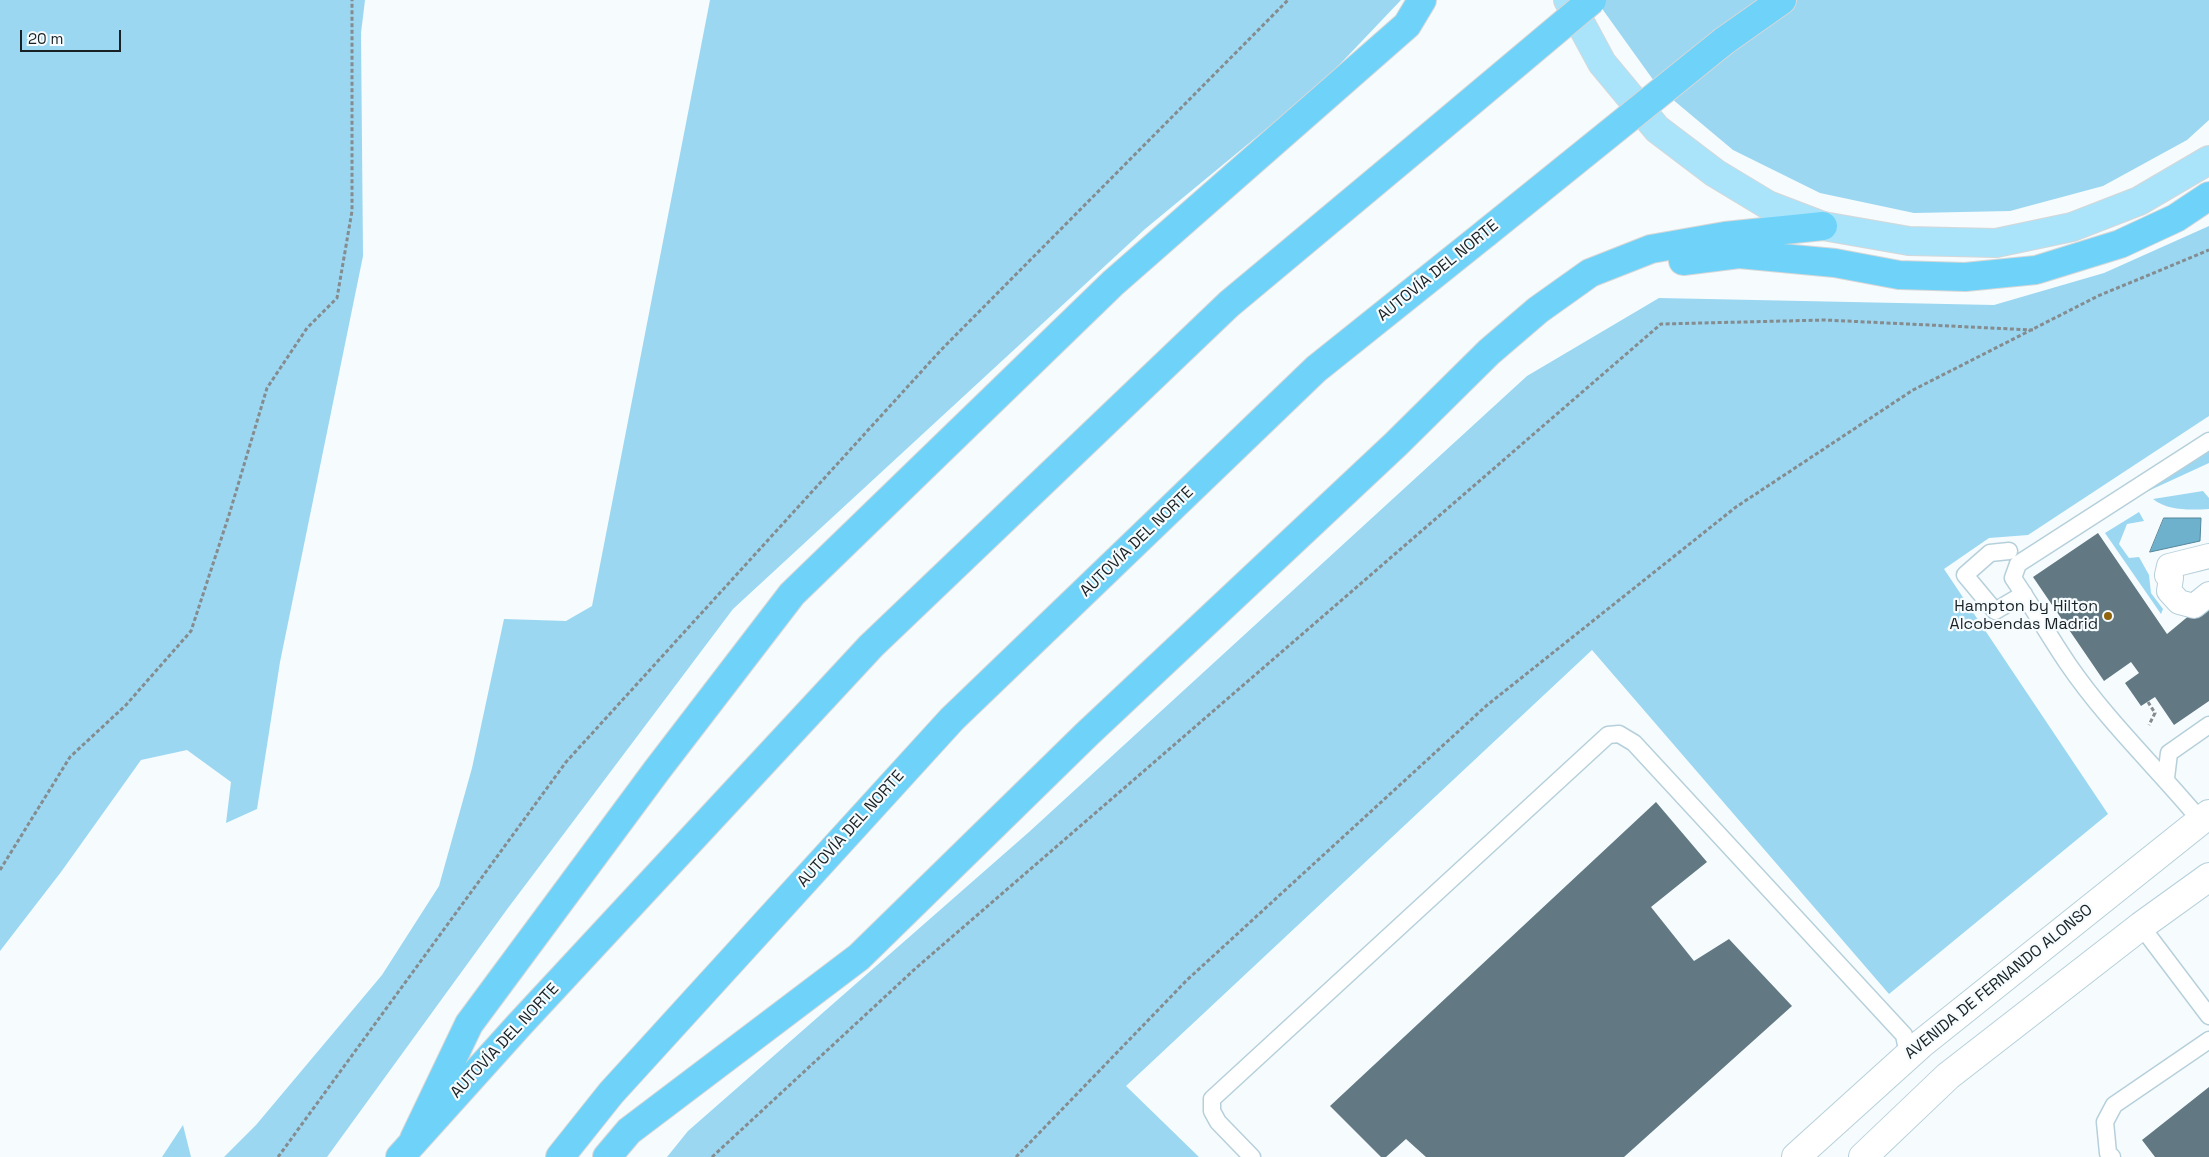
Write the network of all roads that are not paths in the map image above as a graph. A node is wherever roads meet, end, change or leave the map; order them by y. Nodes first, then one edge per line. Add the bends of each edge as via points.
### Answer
1 (1422, 0) edge
2 (1568, 0) edge
3 (1592, 0) edge
4 (1782, 0) edge
5 (2209, 160) edge
6 (2209, 196) edge
7 (1822, 226) junction
8 (2209, 441) edge
9 (1396, 444) junction
10 (2009, 551) dead end
11 (2209, 556) edge
12 (2024, 594) junction
13 (2209, 594) edge
14 (2209, 725) edge
15 (2166, 778) junction
16 (2205, 817) edge
17 (2209, 876) edge
18 (2141, 926) junction
19 (2209, 1016) edge
20 (2209, 1040) edge
21 (1908, 1055) junction
22 (407, 1148) edge
23 (560, 1157) edge
24 (608, 1157) edge
25 (1252, 1157) edge
26 (1796, 1157) edge
27 (1863, 1157) edge
28 (2112, 1157) edge

1 - 22 highway via 1407,25 1112,283 792,594 469,1024
2 - 7 main road via 1602,63 1657,129 1715,173 1768,205
3 - 22 highway, AUTOVÍA DEL NORTE, bridge via 1229,304 871,646
4 - 23 highway, AUTOVÍA DEL NORTE, bridge via 1724,41 1316,369 952,719 611,1093
5 - 7 main road via 2139,201 2072,227 1996,243 1909,241
6 - 9 highway via 2176,218 2120,244 2036,270 1965,277 1898,275 1836,263 1739,254 1663,263 1602,286
7 - 9 highway via 1725,236 1651,249 1590,273 1538,310 1489,352
8 - 12 lane via 2018,564 2013,578
9 - 24 highway via 1087,734 859,957 629,1131
10 - 12 lane via 1990,553 1965,575 1995,611
11 - 13 street via 2169,566 2167,575 2171,578 2169,591 2179,602 2194,606
12 - 15 lane via 2068,665 2137,750
14 - 15 lane via 2169,753
15 - 16 lane
16 - 21 street, AVENIDA DE FERNANDO ALONSO
17 - 18 street
18 - 19 lane
18 - 27 street via 1948,1076
20 - 28 lane via 2114,1105 2105,1122 2108,1152
21 - 25 lane via 1904,1036 1634,743 1619,734 1608,735 1212,1099 1212,1111 1218,1122
21 - 26 street, AVENIDA DE FERNANDO ALONSO

